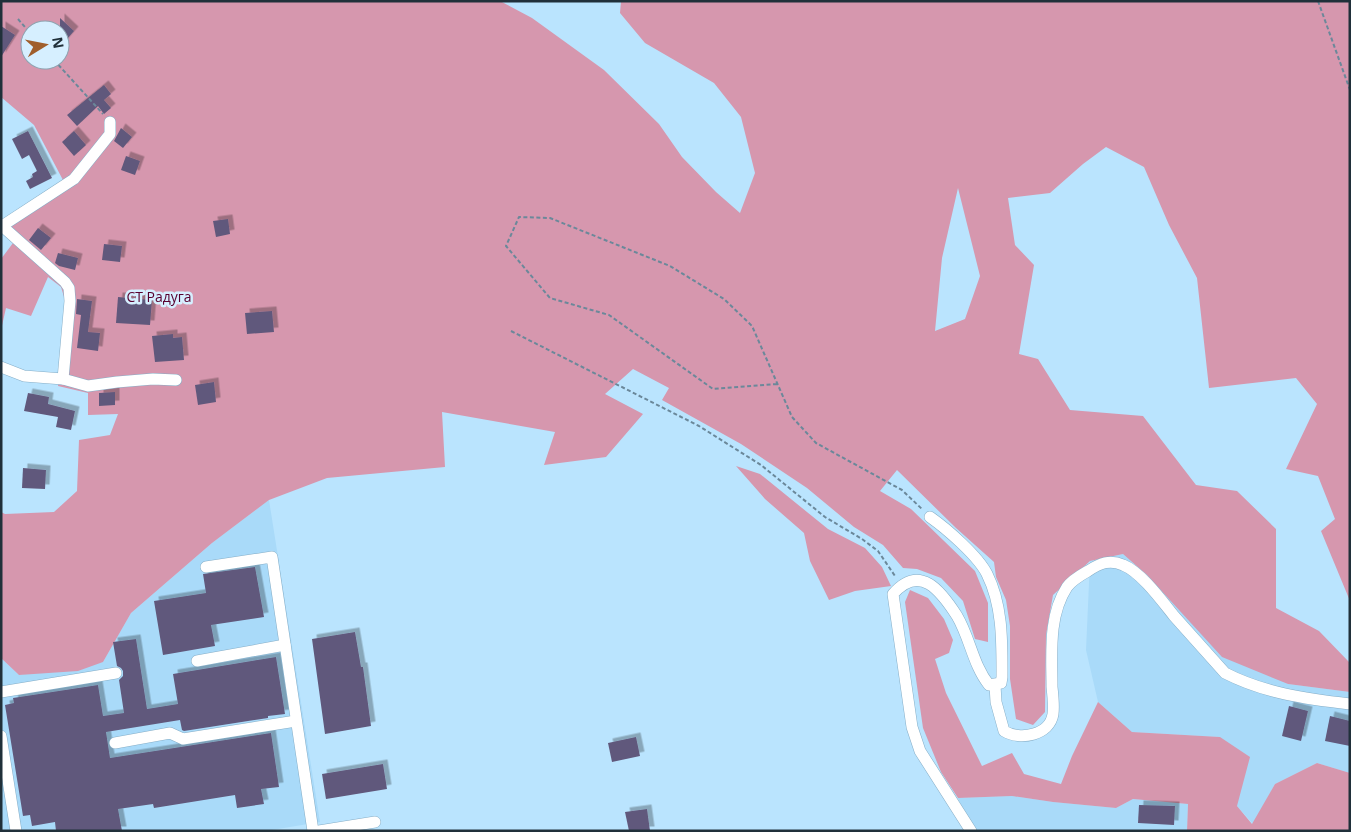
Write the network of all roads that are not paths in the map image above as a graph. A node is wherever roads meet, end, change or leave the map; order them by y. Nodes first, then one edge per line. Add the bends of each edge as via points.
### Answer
1 (110, 122) road end
2 (2, 226) edge
3 (1, 368) edge
4 (63, 379) junction
5 (176, 380) dead end
6 (930, 517) road end
7 (206, 567) dead end
8 (285, 646) junction
9 (197, 661) dead end
10 (116, 673) dead end
11 (995, 685) junction
12 (1, 692) edge
13 (1350, 704) edge
14 (296, 721) junction
15 (1, 736) edge
16 (115, 743) dead end
17 (3, 760) edge
18 (5, 785) edge
19 (375, 822) dead end
20 (16, 831) edge
21 (313, 831) edge
22 (319, 831) edge
23 (971, 831) edge

1 - 2 street via 110,134 74,179
2 - 4 street via 69,288
3 - 4 street via 24,376
4 - 5 street via 88,386 135,380
6 - 11 street via 967,550 986,572 992,585 1002,637 1002,683
7 - 8 street via 272,557
8 - 9 street
8 - 14 street
10 - 12 street
11 - 13 street via 1004,731 1021,736 1038,733 1049,725 1053,714 1054,620 1061,599 1076,579 1106,562 1125,565 1146,582 1225,673 1240,681 1294,697
11 - 23 street via 989,685 982,677 958,617 944,598 930,584 917,579 902,584 894,594 912,727 920,751
14 - 16 street via 183,739 170,733
14 - 21 street
15 - 17 street
17 - 18 street
18 - 20 street
19 - 22 street

